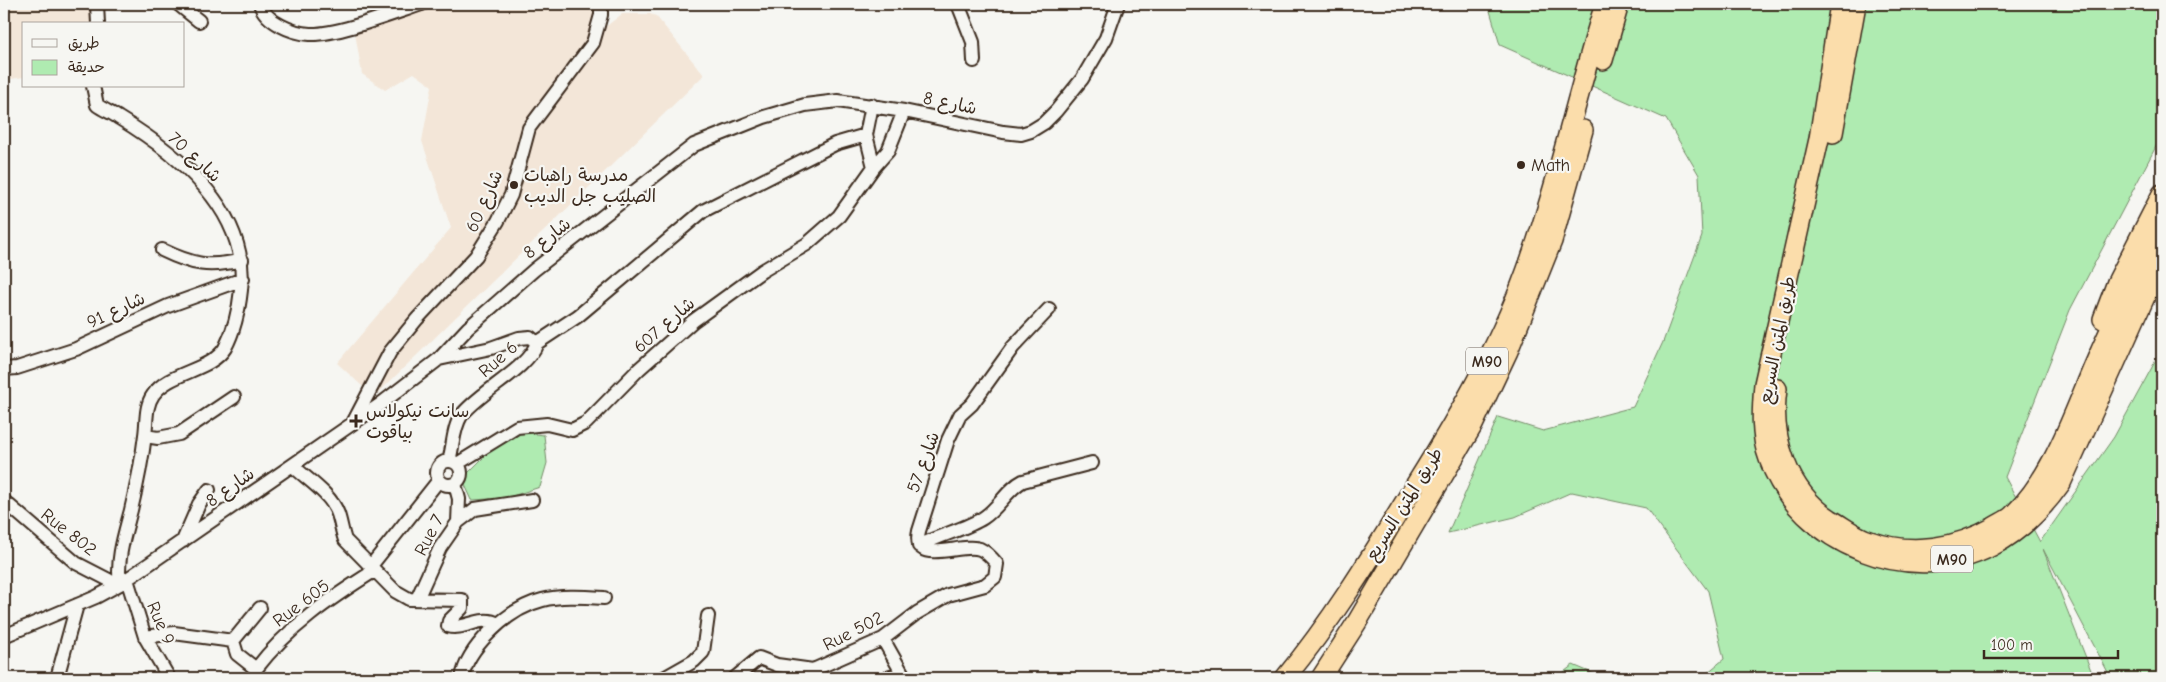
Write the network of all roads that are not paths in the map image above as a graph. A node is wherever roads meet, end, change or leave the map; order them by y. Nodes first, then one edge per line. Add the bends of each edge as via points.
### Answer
1 (97, 4) edge
2 (178, 4) edge
3 (248, 4) edge
4 (422, 4) edge
5 (601, 4) edge
6 (958, 4) edge
7 (1118, 4) edge
8 (1606, 4) edge
9 (1619, 4) edge
10 (1840, 4) edge
11 (1856, 4) edge
12 (261, 6) edge
13 (98, 22) edge
14 (199, 22) dead end
15 (974, 61) dead end
16 (93, 88) edge
17 (872, 105) junction
18 (904, 111) junction
19 (866, 135) junction
20 (874, 166) junction
21 (2162, 194) edge
22 (2162, 222) edge
23 (162, 250) dead end
24 (2162, 259) edge
25 (242, 260) junction
26 (243, 279) junction
27 (2162, 290) edge
28 (1789, 308) junction
29 (1049, 309) dead end
30 (537, 343) junction
31 (2097, 358) junction
32 (439, 359) junction
33 (4, 369) edge
34 (2102, 392) junction
35 (234, 397) dead end
36 (352, 423) junction
37 (145, 436) junction
38 (453, 463) junction
39 (1092, 463) dead end
40 (293, 466) junction
41 (439, 480) junction
42 (456, 484) junction
43 (209, 490) dead end
44 (459, 499) junction
45 (532, 500) dead end
46 (4, 501) edge
47 (475, 509) junction
48 (458, 522) junction
49 (183, 541) junction
50 (918, 546) junction
51 (372, 569) junction
52 (121, 583) junction
53 (604, 598) dead end
54 (417, 599) junction
55 (77, 605) junction
56 (260, 608) dead end
57 (708, 616) dead end
58 (498, 624) junction
59 (4, 636) edge
60 (145, 637) junction
61 (883, 638) junction
62 (233, 641) junction
63 (813, 674) edge
64 (903, 676) edge
65 (57, 678) edge
66 (169, 678) edge
67 (462, 678) edge
68 (664, 678) edge
69 (734, 678) edge
70 (887, 678) edge
71 (1285, 678) edge
72 (1321, 678) edge

1 - 13 street
2 - 14 street
3 - 12 street
4 - 12 street via 311,34 275,22
5 - 36 street, شارع 60 via 602,15 593,42 529,128 511,194 498,221 476,256 390,352
6 - 15 street via 972,42
7 - 18 street, شارع 8 via 1106,38 1082,78 1056,111 1031,131 1021,134 1003,132
8 - 71 highway, طريق المتن السريع / M90 via 1541,228 1496,341 1458,417 1351,591
9 - 72 highway, طريق المتن السريع / M90 via 1552,241 1508,351 1473,425 1358,622
10 - 28 highway, طريق المتن السريع / M90
11 - 28 highway, طريق المتن السريع / M90 via 1831,140
16 - 25 street, شارع 70 via 97,105 187,168 206,188 232,228
17 - 18 street, شارع 8
17 - 19 street
17 - 32 street, شارع 8 via 838,101 805,105 736,127 694,145 534,270 468,328
18 - 20 street, شارع 607 via 893,142
19 - 20 street
19 - 30 street via 835,144 703,211 578,316
20 - 38 street, شارع 607 via 839,216 821,234 762,271 693,321 639,369 586,423 572,430 547,424 518,428
21 - 31 highway via 2117,282 2099,327
22 - 31 highway, طريق المتن السريع / M90
23 - 25 street via 186,262 208,266
24 - 34 highway, طريق المتن السريع / M90
25 - 26 street, شارع 70
26 - 33 street, شارع 91 via 168,306 76,349 17,368
26 - 37 street, شارع 70 via 240,302 225,348 215,359 178,376 156,391 149,402
27 - 34 highway via 2134,349
28 - 31 highway, طريق المتن السريع / M90 via 1774,406 1782,456 1803,492 1825,515 1870,541 1895,546 1927,548 1960,543 2012,516 2034,490 2052,460
28 - 34 highway, طريق المتن السريع / M90 via 1764,384 1762,414 1768,458 1788,496 1802,512 1839,542 1867,554 1913,563 1961,558 1991,547 2020,530 2042,510 2061,483
29 - 50 street, شارع 57 via 1013,347 960,416 930,490 918,531
30 - 32 street, Rue 6 via 530,338 519,338 491,348
30 - 38 street, Rue 6 via 529,356 460,418
32 - 36 street, شارع 8
35 - 37 street via 179,434 158,438
36 - 40 street, شارع 8
37 - 52 street, Rue 9 via 120,564
38 - 41 street via 439,468
38 - 42 street via 461,477
39 - 50 street via 1023,481 1014,486 985,517
40 - 49 street, شارع 8
40 - 51 street via 327,496 338,515 346,540
41 - 42 street via 450,486
41 - 51 street, Rue 605
42 - 44 street, Rue 7
43 - 49 street via 199,504
44 - 47 street
44 - 48 street, Rue 7
45 - 47 street
46 - 52 street, Rue 802 via 76,562
47 - 48 street
48 - 54 street, Rue 7 via 440,548
49 - 52 street, شارع 8
50 - 61 street, Rue 502 via 928,551 969,547 988,554 997,564 998,571 985,585 948,595
51 - 54 street via 395,591 409,599
51 - 62 street, Rue 605 via 308,617 276,645 256,669 237,654
52 - 55 street, شارع 8
52 - 60 street, Rue 9
53 - 58 street via 567,596 542,599 518,609
54 - 58 street via 462,600 462,608 448,626 458,627 487,620
55 - 59 street, شارع 8
55 - 65 street
56 - 62 street
57 - 68 street via 703,652
58 - 67 street via 474,650
60 - 62 street via 174,633
60 - 66 street, Rue 9
61 - 63 street, Rue 502
61 - 64 street
63 - 69 street, Rue 502 via 759,658
64 - 70 street

